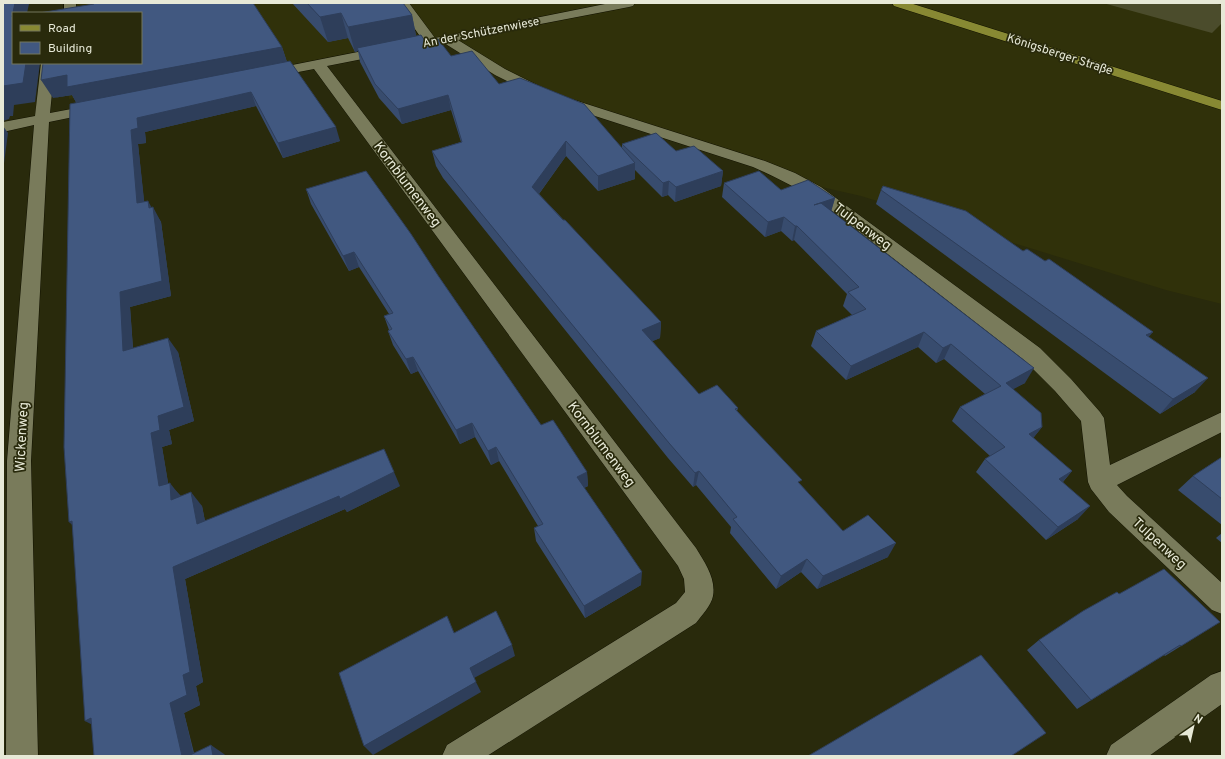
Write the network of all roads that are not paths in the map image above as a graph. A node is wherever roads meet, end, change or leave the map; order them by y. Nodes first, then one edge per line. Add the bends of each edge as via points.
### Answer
1 (403, 3) edge
2 (629, 3) edge
3 (898, 3) edge
4 (439, 40) junction
5 (416, 45) edge
6 (401, 48) edge
7 (48, 64) edge
8 (318, 64) junction
9 (257, 76) edge
10 (111, 106) edge
11 (1222, 106) edge
12 (42, 120) junction
13 (3, 127) edge
14 (1222, 421) edge
15 (1100, 482) junction
16 (1222, 601) edge
17 (1222, 686) edge
18 (22, 756) edge
19 (458, 756) edge
20 (1122, 756) edge

1 - 4 street
2 - 4 street, An der Schützenwiese
3 - 11 main road, Königsberger Straße
4 - 5 street, An der Schützenwiese
4 - 15 street, Tulpenweg via 532,88 566,102 759,164 815,191 1032,354 1063,385 1092,418
6 - 8 street
7 - 12 street, Wickenweg
8 - 9 street
8 - 19 street, Kornblumenweg via 687,557 698,577 699,596 686,613
10 - 12 street
12 - 13 street
12 - 18 street, Wickenweg via 19,461
14 - 15 street
15 - 16 street, Tulpenweg via 1118,504
17 - 20 street

